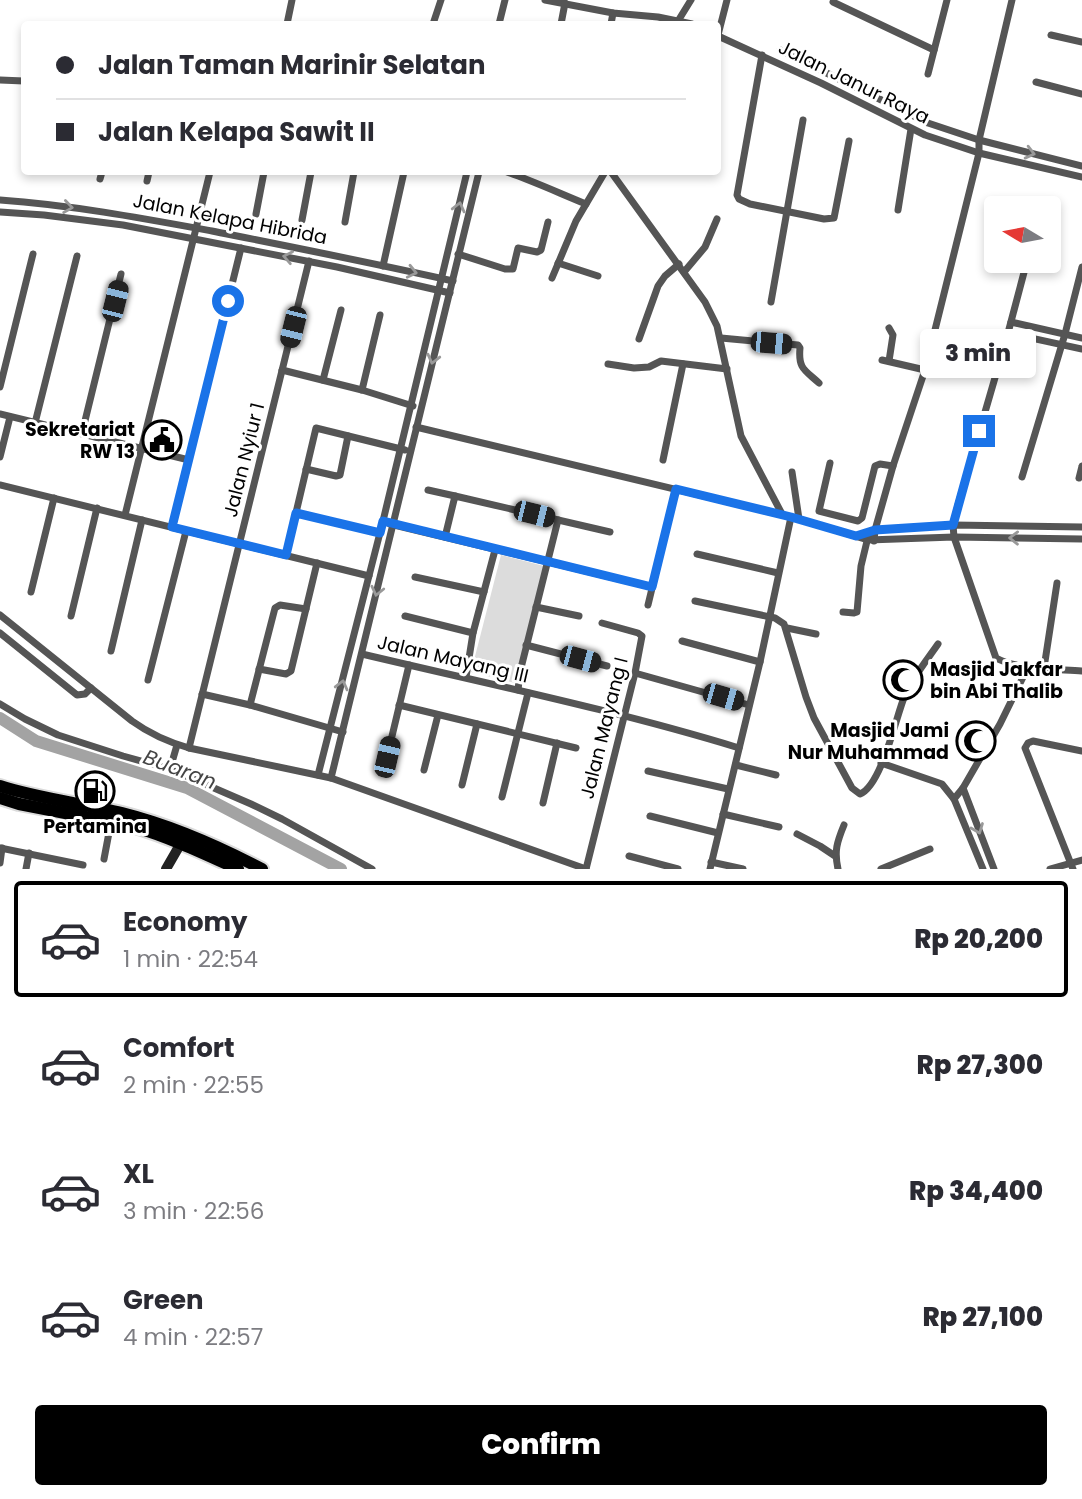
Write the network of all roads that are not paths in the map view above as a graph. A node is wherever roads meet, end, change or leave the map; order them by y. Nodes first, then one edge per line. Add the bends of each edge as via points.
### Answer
1 (292, 0) edge
2 (441, 0) edge
3 (505, 0) edge
4 (545, 0) edge
5 (691, 0) edge
6 (727, 0) edge
7 (947, 0) edge
8 (1012, 0) edge
9 (833, 2) dead end
10 (565, 4) junction
11 (613, 13) junction
12 (288, 21) edge
13 (435, 21) edge
14 (500, 21) edge
15 (562, 21) edge
16 (612, 21) edge
17 (657, 21) edge
18 (678, 21) joint
19 (721, 23) edge
20 (1051, 35) dead end
21 (721, 36) edge
22 (1082, 42) edge
23 (780, 50) dead end
24 (934, 50) junction
25 (762, 55) junction
26 (928, 74) dead end
27 (0, 79) edge
28 (21, 81) edge
29 (1036, 82) dead end
30 (1082, 94) edge
31 (803, 120) dead end
32 (911, 129) junction
33 (979, 140) junction
34 (849, 141) dead end
35 (979, 153) junction
36 (1082, 166) edge
37 (149, 175) edge
38 (209, 175) edge
39 (263, 175) edge
40 (310, 175) edge
41 (353, 175) edge
42 (403, 175) edge
43 (466, 175) edge
44 (478, 175) edge
45 (603, 175) edge
46 (613, 175) edge
47 (531, 176) edge
48 (1082, 177) edge
49 (148, 181) dead end
50 (0, 200) edge
51 (586, 204) junction
52 (898, 210) dead end
53 (788, 211) junction
54 (0, 212) edge
55 (256, 214) dead end
56 (717, 219) dead end
57 (302, 220) dead end
58 (345, 222) dead end
59 (548, 222) dead end
60 (196, 228) junction
61 (194, 240) junction
62 (241, 248) junction
63 (33, 254) dead end
64 (458, 254) junction
65 (77, 256) dead end
66 (309, 261) junction
67 (558, 263) junction
68 (679, 264) junction
69 (383, 266) junction
70 (1082, 267) edge
71 (684, 272) junction
72 (1024, 273) edge
73 (121, 274) dead end
74 (598, 276) dead end
75 (441, 278) junction
76 (552, 278) dead end
77 (453, 281) junction
78 (438, 290) junction
79 (450, 293) junction
80 (771, 302) dead end
81 (341, 310) dead end
82 (380, 315) dead end
83 (1011, 322) junction
84 (889, 328) dead end
85 (1008, 333) junction
86 (1065, 334) junction
87 (721, 338) junction
88 (1082, 338) edge
89 (639, 339) dead end
90 (1062, 345) junction
91 (1082, 349) edge
92 (608, 364) dead end
93 (684, 365) junction
94 (727, 369) junction
95 (282, 370) junction
96 (925, 370) junction
97 (323, 380) junction
98 (819, 383) dead end
99 (0, 387) edge
100 (362, 390) junction
101 (411, 405) junction
102 (421, 408) junction
103 (0, 414) edge
104 (10, 417) junction
105 (35, 423) junction
106 (416, 427) junction
107 (82, 433) junction
108 (348, 436) junction
109 (141, 448) junction
110 (401, 449) junction
111 (410, 451) junction
112 (0, 457) edge
113 (189, 460) junction
114 (663, 460) dead end
115 (830, 463) dead end
116 (893, 466) junction
117 (1082, 466) edge
118 (306, 469) junction
119 (792, 472) dead end
120 (1022, 477) dead end
121 (1079, 478) dead end
122 (0, 485) edge
123 (676, 489) junction
124 (428, 490) dead end
125 (455, 496) junction
126 (54, 498) junction
127 (97, 508) junction
128 (819, 511) junction
129 (296, 513) junction
130 (782, 514) junction
131 (125, 515) junction
132 (795, 518) junction
133 (142, 520) junction
134 (558, 520) junction
135 (383, 521) junction
136 (816, 524) junction
137 (393, 525) junction
138 (953, 525) junction
139 (172, 527) junction
140 (1082, 527) edge
141 (186, 531) junction
142 (610, 532) dead end
143 (380, 533) junction
144 (871, 536) junction
145 (445, 537) junction
146 (954, 537) junction
147 (1082, 539) edge
148 (240, 544) junction
149 (495, 550) junction
150 (697, 554) dead end
151 (286, 555) junction
152 (547, 562) junction
153 (317, 563) junction
154 (778, 573) junction
155 (369, 576) junction
156 (415, 577) dead end
157 (1057, 583) dead end
158 (652, 587) junction
159 (31, 592) dead end
160 (484, 593) junction
161 (695, 601) dead end
162 (648, 605) dead end
163 (536, 607) junction
164 (306, 609) junction
165 (843, 612) dead end
166 (0, 615) edge
167 (71, 616) dead end
168 (405, 616) dead end
169 (579, 616) dead end
170 (769, 617) junction
171 (602, 623) dead end
172 (787, 628) junction
173 (473, 632) junction
174 (0, 633) edge
175 (816, 634) dead end
176 (682, 641) dead end
177 (938, 644) dead end
178 (526, 645) junction
179 (111, 651) dead end
180 (362, 654) junction
181 (760, 662) junction
182 (409, 665) junction
183 (607, 667) dead end
184 (1028, 667) junction
185 (1044, 668) junction
186 (259, 669) junction
187 (1082, 671) edge
188 (635, 673) junction
189 (466, 677) junction
190 (148, 680) dead end
191 (91, 688) junction
192 (518, 690) junction
193 (528, 692) junction
194 (202, 694) junction
195 (0, 704) edge
196 (250, 705) junction
197 (399, 705) junction
198 (749, 705) junction
199 (438, 715) junction
200 (624, 716) junction
201 (477, 724) junction
202 (331, 728) junction
203 (344, 732) junction
204 (518, 734) junction
205 (557, 743) junction
206 (177, 745) junction
207 (189, 748) junction
208 (576, 748) dead end
209 (739, 748) junction
210 (1082, 751) edge
211 (387, 757) dead end
212 (881, 763) junction
213 (736, 765) junction
214 (170, 769) junction
215 (424, 770) dead end
216 (648, 771) dead end
217 (318, 775) junction
218 (776, 775) dead end
219 (331, 778) junction
220 (462, 785) dead end
221 (0, 786) edge
222 (963, 788) junction
223 (728, 789) junction
224 (502, 797) dead end
225 (0, 798) edge
226 (954, 799) junction
227 (543, 803) dead end
228 (723, 814) junction
229 (650, 816) dead end
230 (111, 822) junction
231 (844, 825) dead end
232 (779, 827) dead end
233 (718, 834) junction
234 (797, 834) dead end
235 (181, 843) junction
236 (1, 848) edge
237 (930, 849) dead end
238 (29, 853) junction
239 (629, 856) dead end
240 (835, 856) junction
241 (58, 859) junction
242 (104, 859) dead end
243 (1082, 860) edge
244 (0, 863) edge
245 (83, 865) dead end
246 (711, 865) edge
247 (241, 866) edge
248 (1071, 866) edge
249 (26, 869) edge
250 (56, 869) edge
251 (166, 869) edge
252 (262, 869) edge
253 (372, 869) edge
254 (586, 869) edge
255 (678, 869) edge
256 (743, 869) edge
257 (838, 869) edge
258 (881, 869) edge
259 (983, 869) edge
260 (994, 869) edge
261 (1050, 869) edge

1 - 12 street
2 - 13 street
3 - 14 street
4 - 10 street
5 - 18 street
6 - 19 street
7 - 24 street
8 - 33 street
9 - 24 street
10 - 11 street
10 - 15 street
11 - 16 street
11 - 17 street
17 - 18 street
20 - 22 street
21 - 25 street, Jalan Janur Raya
23 - 33 street, Jalan Janur Raya via 928,123
24 - 26 street
25 - 32 street, Jalan Janur Raya
25 - 53 street via 737,195 750,204
27 - 28 street
29 - 30 street
31 - 53 street
32 - 35 street, Jalan Janur Raya
32 - 52 street
33 - 35 street
33 -> 36 street, Jalan Janur Raya
34 - 53 street via 834,218
35 - 48 street, Jalan Janur Raya
35 - 96 street
37 - 49 street
38 - 60 street
39 - 55 street
40 - 57 street
41 - 58 street
42 - 69 street
75 -> 43 street
44 - 64 street
45 - 51 street
46 - 68 street
47 - 51 street via 545,188
50 -> 60 street, Jalan Kelapa Hibrida
51 - 67 street
53 - 80 street
54 - 61 street, Jalan Kelapa Hibrida via 123,225
56 - 71 street via 705,247
59 - 64 street via 541,250 518,248 513,270
60 - 61 street
60 - 69 street, Jalan Kelapa Hibrida
61 - 62 street, Jalan Kelapa Hibrida
61 - 109 street
66 -> 62 street, Jalan Kelapa Hibrida
62 - 113 street
63 - 99 street
64 - 77 street
65 - 105 street
66 - 78 street, Jalan Kelapa Hibrida
66 - 95 street, Jalan Nyiur 1
67 - 74 street
67 - 76 street
68 - 71 street
68 - 89 street via 658,286
69 -> 75 street, Jalan Kelapa Hibrida
70 - 86 street
71 - 87 street via 710,309
72 - 83 street
73 - 107 street
75 - 77 street, Jalan Kelapa Hibrida
75 - 78 street
77 - 79 street
78 - 79 street, Jalan Kelapa Hibrida
78 - 101 street
79 -> 102 street
81 - 97 street
82 - 100 street
83 - 85 street
83 - 86 street
84 - 96 street via 893,335 886,361
85 - 90 street
85 - 138 street
86 - 88 street
86 - 90 street
87 - 94 street
87 - 98 street via 798,345 800,365
90 - 91 street
90 - 120 street
92 - 93 street via 634,368 661,361
93 - 94 street
93 - 114 street
94 - 130 street via 743,442
95 - 97 street
95 - 148 street, Jalan Nyiur 1
96 - 116 street
97 - 100 street
100 - 101 street
101 - 102 street
101 - 110 street
102 - 106 street
103 - 104 street
104 - 105 street
104 - 112 street
105 - 107 street
106 - 111 street
106 - 123 street
107 - 109 street
108 - 110 street
108 - 118 street via 340,475
108 - 118 street via 316,428
109 - 113 street
109 - 131 street
110 - 111 street
110 - 135 street
111 - 137 street
113 - 139 street
115 - 128 street
116 - 128 street via 876,466 860,521
116 - 144 street
117 - 121 street
118 - 129 street
119 - 132 street
122 - 126 street
123 - 130 street
123 - 158 street
124 - 125 street
125 - 134 street
125 - 145 street
126 - 127 street
126 - 159 street
127 - 131 street
127 - 167 street
128 - 136 street
129 - 143 street
129 - 151 street
130 - 132 street
131 - 133 street
132 - 136 street
132 - 154 street
133 - 139 street
133 - 179 street
134 - 142 street
134 - 152 street
135 - 137 street
135 - 143 street
136 - 144 street
137 - 145 street
137 -> 180 street
138 - 140 street
138 - 144 street
138 - 146 street
139 - 141 street
141 - 148 street
141 - 190 street
143 - 155 street
144 - 146 street
144 - 165 street via 861,566 856,612
145 - 149 street
147 -> 146 street
146 - 184 street via 993,654 999,660
148 - 151 street
148 - 194 street, Jalan Nyiur 1
149 - 152 street
149 - 160 street
150 - 154 street
151 - 153 street
152 - 158 street
152 - 163 street
153 - 155 street
153 - 164 street
154 - 170 street
202 -> 155 street
156 - 160 street
157 - 185 street
158 - 162 street
160 - 173 street
161 - 170 street
163 - 169 street
163 - 178 street
164 - 186 street via 275,607
164 - 186 street via 290,673
166 - 191 street
168 - 173 street
170 - 172 street
170 - 181 street
171 - 188 street, Jalan Mayang I via 642,635
172 - 175 street
172 - 212 street via 814,718 854,791 866,791
173 - 189 street
174 - 191 street via 77,695
176 - 181 street
177 - 212 street via 907,691
178 - 183 street
178 - 192 street
180 - 182 street, Jalan Mayang III
180 - 203 street
181 - 198 street
182 - 189 street, Jalan Mayang III
182 - 197 street
184 - 185 street
184 - 222 street
185 - 187 street
186 - 196 street
188 - 198 street
188 - 200 street, Jalan Mayang I
189 - 192 street, Jalan Mayang III
191 - 206 street via 147,731
192 - 193 street, Jalan Mayang III
193 - 200 street, Jalan Mayang III
193 - 204 street
194 - 196 street
194 - 207 street, Jalan Nyiur 1
195 - 214 street via 58,735
196 - 202 street
197 - 199 street
197 - 211 street
198 - 209 street
199 - 201 street
199 - 215 street
200 - 209 street, Jalan Mayang III
200 - 254 street, Jalan Mayang I
201 - 204 street
201 - 220 street
202 - 203 street
202 - 217 street
203 - 219 street
204 - 205 street
204 - 224 street
205 - 208 street
205 - 227 street
206 - 207 street
206 - 214 street
207 - 217 street
209 - 213 street
210 - 248 street via 1033,741 1026,748
212 - 226 street via 942,785
213 - 218 street
213 - 223 street
214 - 253 street via 282,819
216 - 223 street
217 - 219 street
219 - 254 street
221 - 247 main road via 100,808 186,834
222 - 226 street
222 -> 260 street
223 - 228 street
225 - 230 main road
226 - 259 street
228 - 232 street
228 - 233 street
229 - 233 street
230 - 235 main road
230 - 242 street
231 - 240 street
233 - 246 street
234 - 240 street
235 - 247 main road
235 - 251 street
236 - 238 street
236 - 244 street
237 - 258 street
238 - 241 street
238 - 249 street
239 - 255 street
240 - 257 street
241 - 245 street
241 - 250 street
243 - 248 street
246 - 256 street
247 - 252 main road
248 - 261 street

